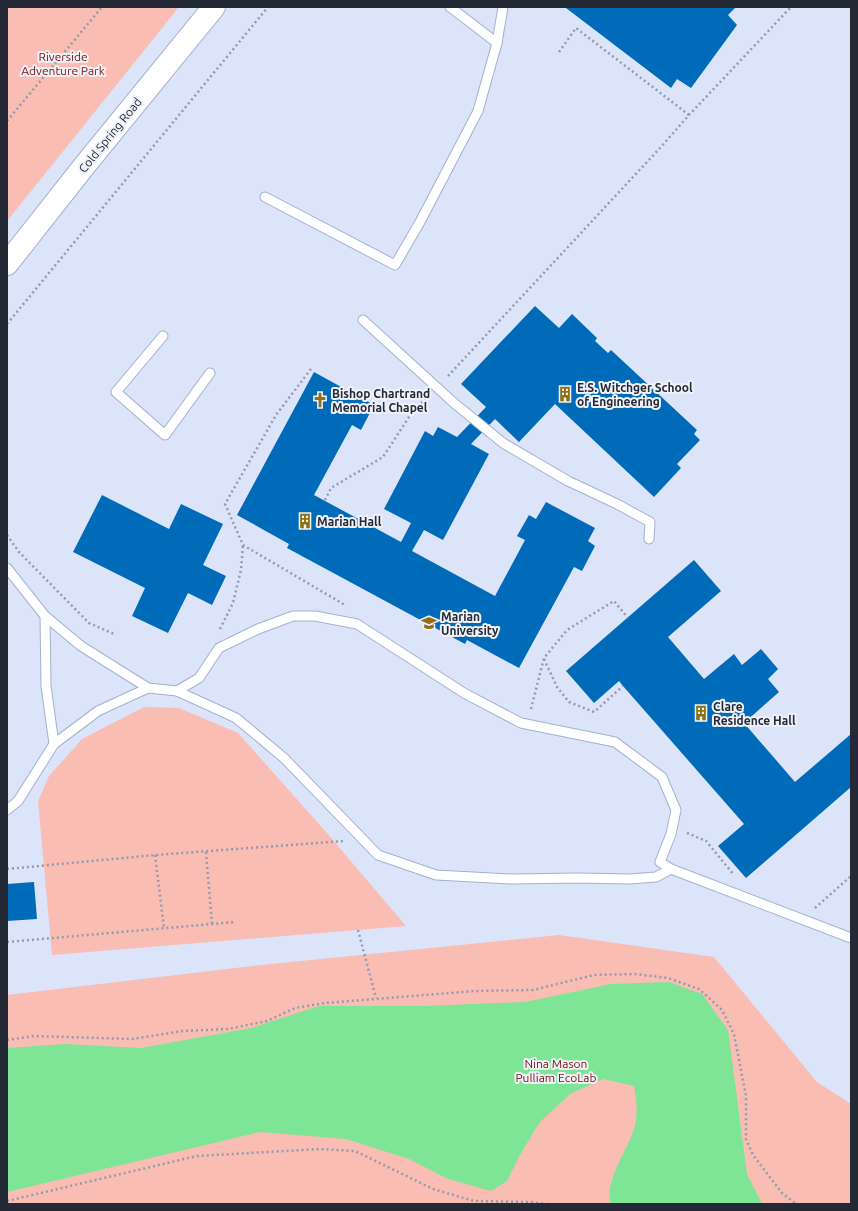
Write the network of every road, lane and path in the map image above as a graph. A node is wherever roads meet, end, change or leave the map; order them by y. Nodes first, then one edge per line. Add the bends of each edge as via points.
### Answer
1 (102, 7) edge
2 (214, 7) edge
3 (268, 7) edge
4 (450, 7) edge
5 (503, 7) edge
6 (791, 7) edge
7 (497, 43) junction
8 (559, 52) dead end
9 (689, 114) junction
10 (7, 121) edge
11 (265, 197) dead end
12 (7, 264) edge
13 (363, 320) dead end
14 (7, 324) edge
15 (163, 336) dead end
16 (311, 369) dead end
17 (210, 373) dead end
18 (443, 381) dead end
19 (428, 396) dead end
20 (325, 500) dead end
21 (7, 535) edge
22 (649, 539) dead end
23 (243, 545) junction
24 (7, 568) edge
25 (347, 606) dead end
26 (45, 616) junction
27 (628, 618) dead end
28 (219, 631) dead end
29 (114, 634) dead end
30 (544, 658) junction
31 (624, 686) dead end
32 (148, 688) junction
33 (177, 691) junction
34 (529, 713) dead end
35 (54, 744) junction
36 (7, 810) edge
37 (686, 832) dead end
38 (362, 840) junction
39 (206, 852) junction
40 (155, 855) junction
41 (7, 869) edge
42 (671, 870) junction
43 (851, 876) edge
44 (738, 880) dead end
45 (809, 906) dead end
46 (235, 922) dead end
47 (212, 924) junction
48 (164, 928) junction
49 (358, 930) dead end
50 (851, 938) edge
51 (7, 942) edge
52 (376, 998) junction
53 (7, 1040) edge
54 (7, 1201) edge
55 (549, 1204) edge
56 (796, 1204) edge

1 - 10 path
2 - 12 street, Cold Spring Road
3 - 14 path
4 - 7 lane
5 - 7 lane
6 - 9 path
7 - 11 lane via 478,110 395,265
8 - 9 path via 576,28
9 - 18 path
13 - 22 lane via 454,403 503,443 568,481 650,522
15 - 17 lane via 116,392 165,435
16 - 23 path via 276,415 224,504
19 - 20 path via 409,417 383,457 331,488
21 - 29 path via 19,552 89,623
23 - 25 path
23 - 28 path via 241,570 233,603
24 - 26 lane
26 - 32 lane via 81,646
26 - 35 lane via 46,686
27 - 30 path via 614,601 566,630
30 - 31 path via 557,687 569,702 594,712
30 - 34 path
32 - 33 lane
32 - 35 lane via 98,711
33 - 38 lane via 236,718 284,758
33 - 42 lane via 199,678 219,648 293,616 315,616 358,624 464,693 521,723 615,742 662,777 676,810 671,834 660,862
35 - 36 lane via 18,800
37 - 44 path via 706,841
38 - 39 path
38 - 42 lane via 378,855 436,875 512,879 629,879 656,877
39 - 40 path
39 - 47 path
40 - 41 path
40 - 48 path
42 - 50 lane
43 - 45 path via 814,909
46 - 47 path
47 - 48 path
48 - 51 path
49 - 52 path
52 - 53 path via 295,1008 267,1021 228,1029 184,1031 132,1039 34,1036
52 - 56 path via 533,990 594,975 635,974 668,978 699,989 722,1010 734,1034 746,1096 746,1139 753,1155 782,1193
54 - 55 path via 197,1156 319,1149 355,1151 433,1189 474,1201

